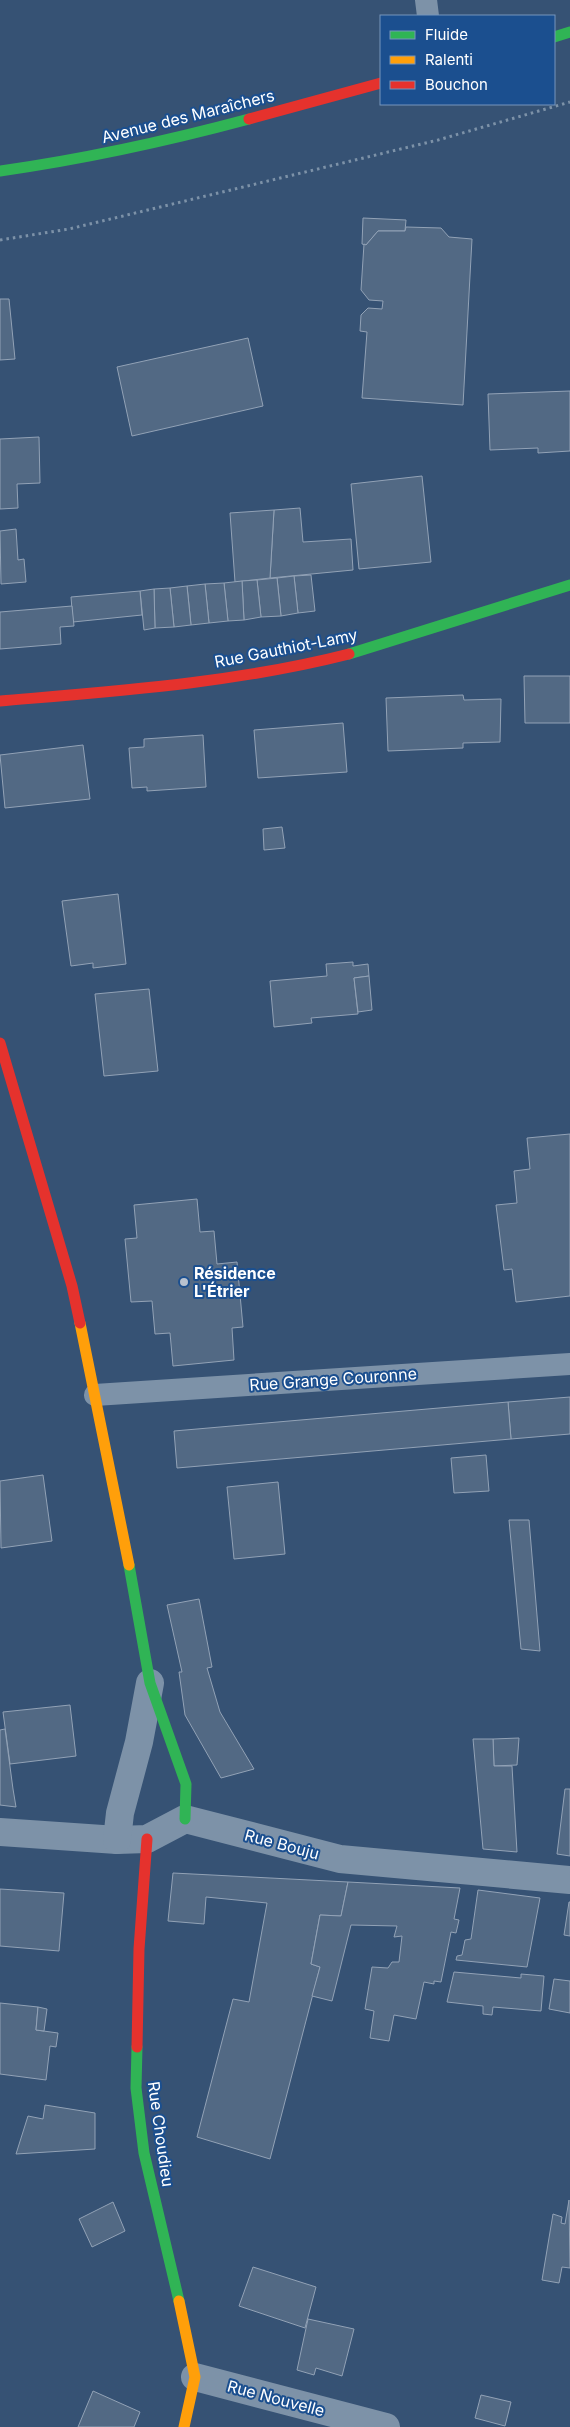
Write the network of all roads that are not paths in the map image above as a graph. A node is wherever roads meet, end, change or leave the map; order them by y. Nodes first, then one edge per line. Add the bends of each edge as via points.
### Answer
1 (426, 0) edge
2 (428, 15) edge
3 (570, 32) edge
4 (555, 36) edge
5 (380, 83) edge
6 (0, 171) edge
7 (570, 585) edge
8 (0, 701) edge
9 (0, 1043) edge
10 (570, 1364) edge
11 (95, 1395) junction
12 (150, 1683) junction
13 (185, 1819) junction
14 (0, 1832) edge
15 (117, 1840) junction
16 (147, 1840) junction
17 (570, 1880) edge
18 (195, 2377) junction
19 (184, 2427) edge
20 (386, 2427) edge

1 - 2 lane
3 - 4 street
5 - 6 street, Avenue des Maraîchers via 170,140
7 - 8 street, Rue Gauthiot-Lamy via 333,658 233,677
9 - 11 street via 72,1286
10 - 11 lane, Rue Grange Couronne
11 - 12 street
12 - 13 street via 186,1784
12 - 15 street via 139,1742 120,1813
13 - 16 street
13 - 17 street, Rue Bouju via 340,1859
14 - 15 street
15 - 16 street
16 - 18 street, Rue Choudieu via 139,1949 136,2088 144,2153
18 - 19 street, Rue Choudieu
18 - 20 street, Rue Nouvelle

